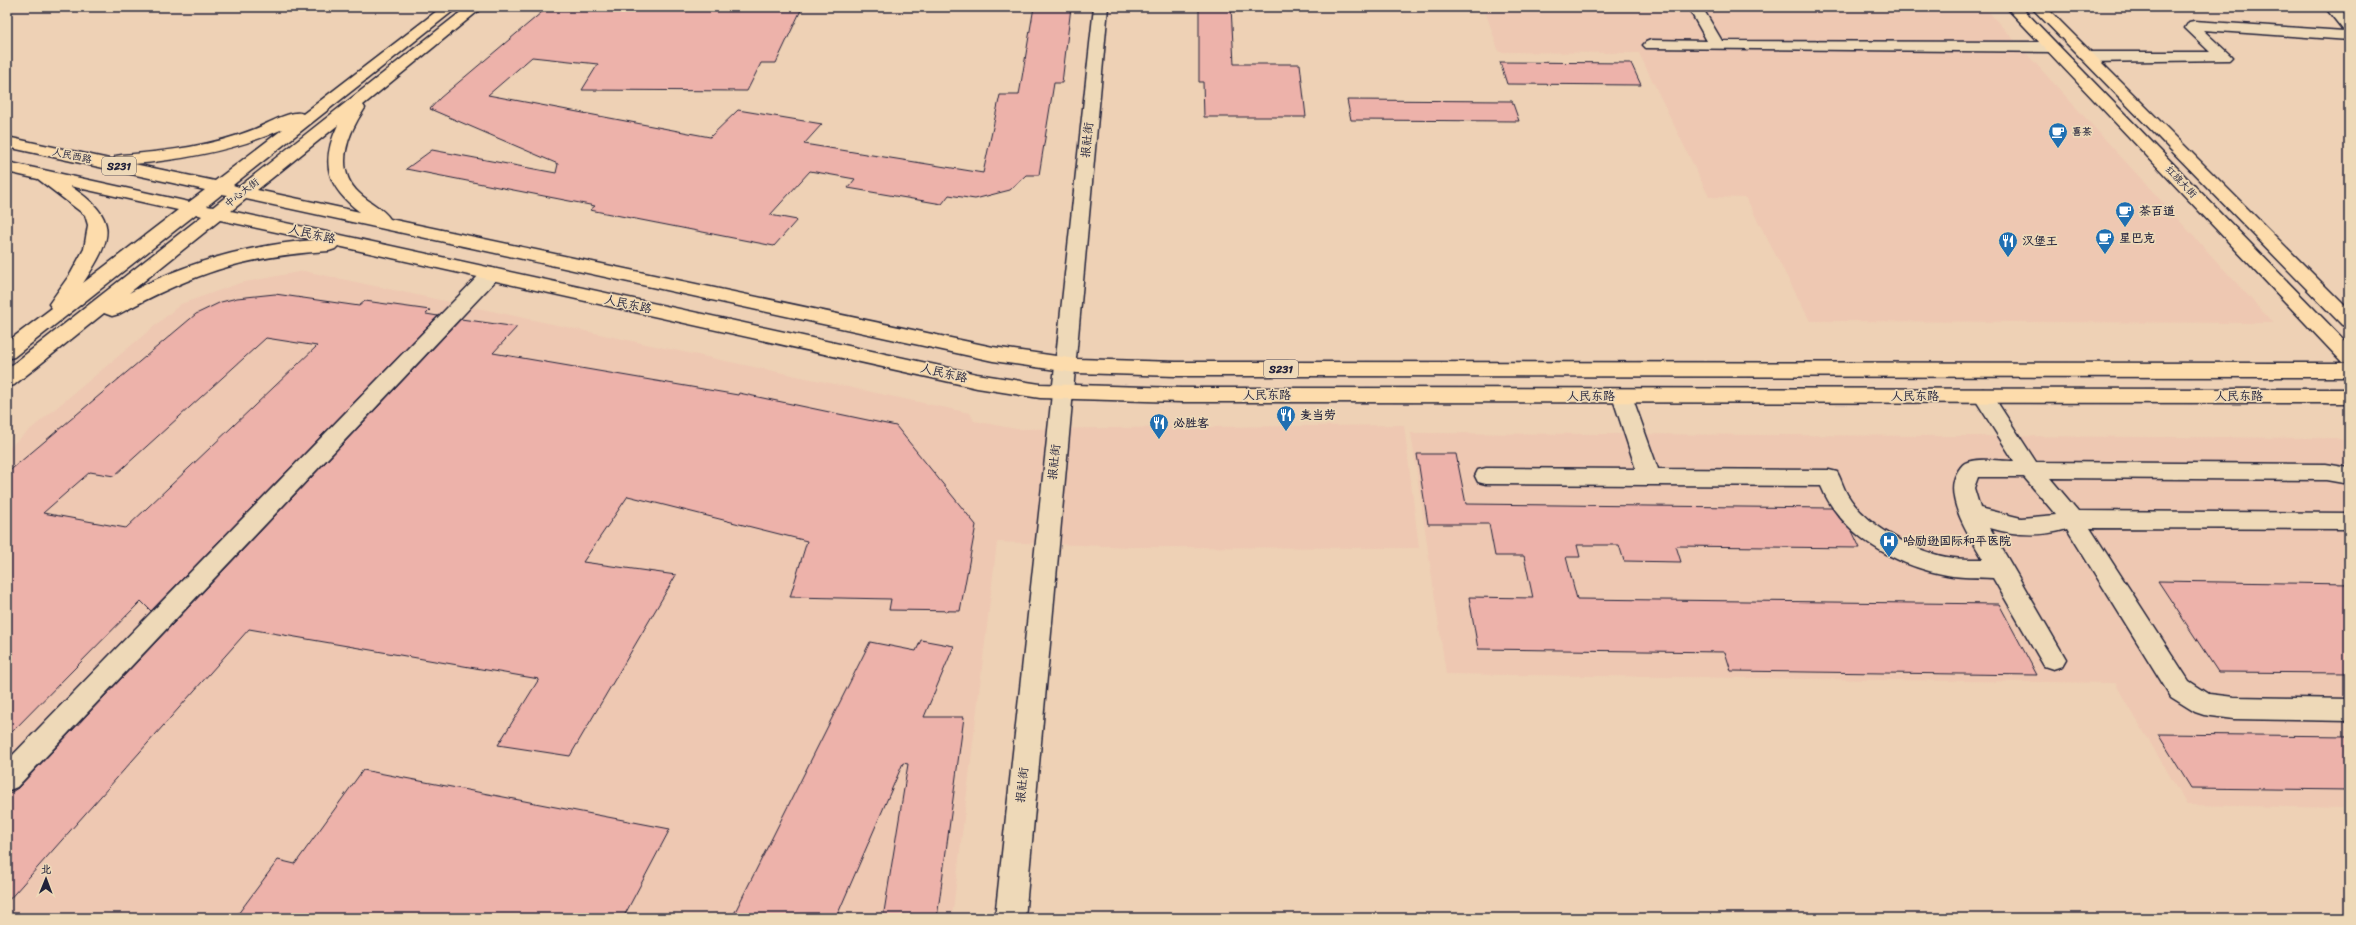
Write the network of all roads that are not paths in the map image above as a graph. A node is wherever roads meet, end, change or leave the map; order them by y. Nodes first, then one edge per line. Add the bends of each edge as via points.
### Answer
1 (451, 7) edge
2 (476, 7) edge
3 (1101, 7) edge
4 (1695, 7) edge
5 (2014, 7) edge
6 (2038, 7) edge
7 (2332, 7) edge
8 (2349, 28) edge
9 (2349, 36) edge
10 (1651, 45) dead end
11 (1717, 45) junction
12 (2052, 47) junction
13 (2088, 57) junction
14 (376, 76) junction
15 (7, 142) edge
16 (82, 158) junction
17 (7, 167) edge
18 (40, 174) junction
19 (231, 190) junction
20 (204, 210) junction
21 (388, 224) junction
22 (357, 244) junction
23 (491, 274) junction
24 (49, 320) junction
25 (2349, 321) edge
26 (50, 345) junction
27 (7, 352) edge
28 (2349, 357) edge
29 (1064, 365) junction
30 (2349, 370) edge
31 (7, 380) edge
32 (1062, 392) junction
33 (1622, 396) junction
34 (1983, 396) junction
35 (2349, 396) edge
36 (2029, 468) junction
37 (1486, 476) dead end
38 (2349, 476) edge
39 (1650, 477) junction
40 (1971, 514) junction
41 (2072, 520) junction
42 (2349, 521) edge
43 (2001, 568) junction
44 (2053, 659) dead end
45 (2349, 710) edge
46 (7, 779) edge
47 (1010, 918) edge

1 - 14 main road, 中心大街
2 - 14 main road, 中心大街
3 - 29 street, 报社街
4 - 11 street
5 - 12 main road, 红旗大街
6 - 13 main road, 红旗大街
7 - 8 street
9 - 13 street via 2194,25 2192,28 2196,33 2224,57
10 - 11 street
11 - 12 street
12 - 28 main road, 红旗大街
13 - 25 main road, 红旗大街
14 - 16 main road via 281,124 225,145 163,157 120,160
14 - 19 main road, 中心大街
14 - 19 main road, 中心大街
14 - 21 main road via 350,117 334,160 336,174 345,190 359,204
15 - 16 main road, 人民西路 / S231
16 - 19 main road, 人民西路 / S231
17 - 18 main road, S231
18 - 20 main road, S231
18 - 24 main road via 94,213 98,228 93,252
19 - 20 main road, 中心大街
19 - 20 main road, 中心大街
19 - 21 main road, S231
20 - 22 main road, 人民东路 / S231
20 - 24 main road, 中心大街
20 - 26 main road, 中心大街
21 - 29 main road, S231 via 993,354
22 - 23 main road, 人民东路 / S231
22 - 26 main road via 280,249 210,263 143,293
23 - 32 main road, 人民东路 / S231 via 977,381
23 - 46 street
24 - 27 main road, 中心大街
26 - 31 main road, 中心大街
29 - 30 main road, S231 via 1176,369
29 - 32 street, 报社街
32 - 33 main road, 人民东路 / S231 via 1181,395
32 - 47 street, 报社街
33 - 34 main road, 人民东路 / S231
33 - 39 street
34 - 35 main road, 人民东路 / S231
34 - 36 street
36 - 38 street via 2326,472
36 - 40 street via 1972,469 1967,474 1963,488
36 - 41 street
37 - 39 street
39 - 43 street via 1829,478 1840,501 1866,528 1886,541 1946,566
40 - 41 street via 2028,528 2051,527
40 - 43 street
41 - 42 street
41 - 45 street via 2180,689 2204,704 2234,708
43 - 44 street

